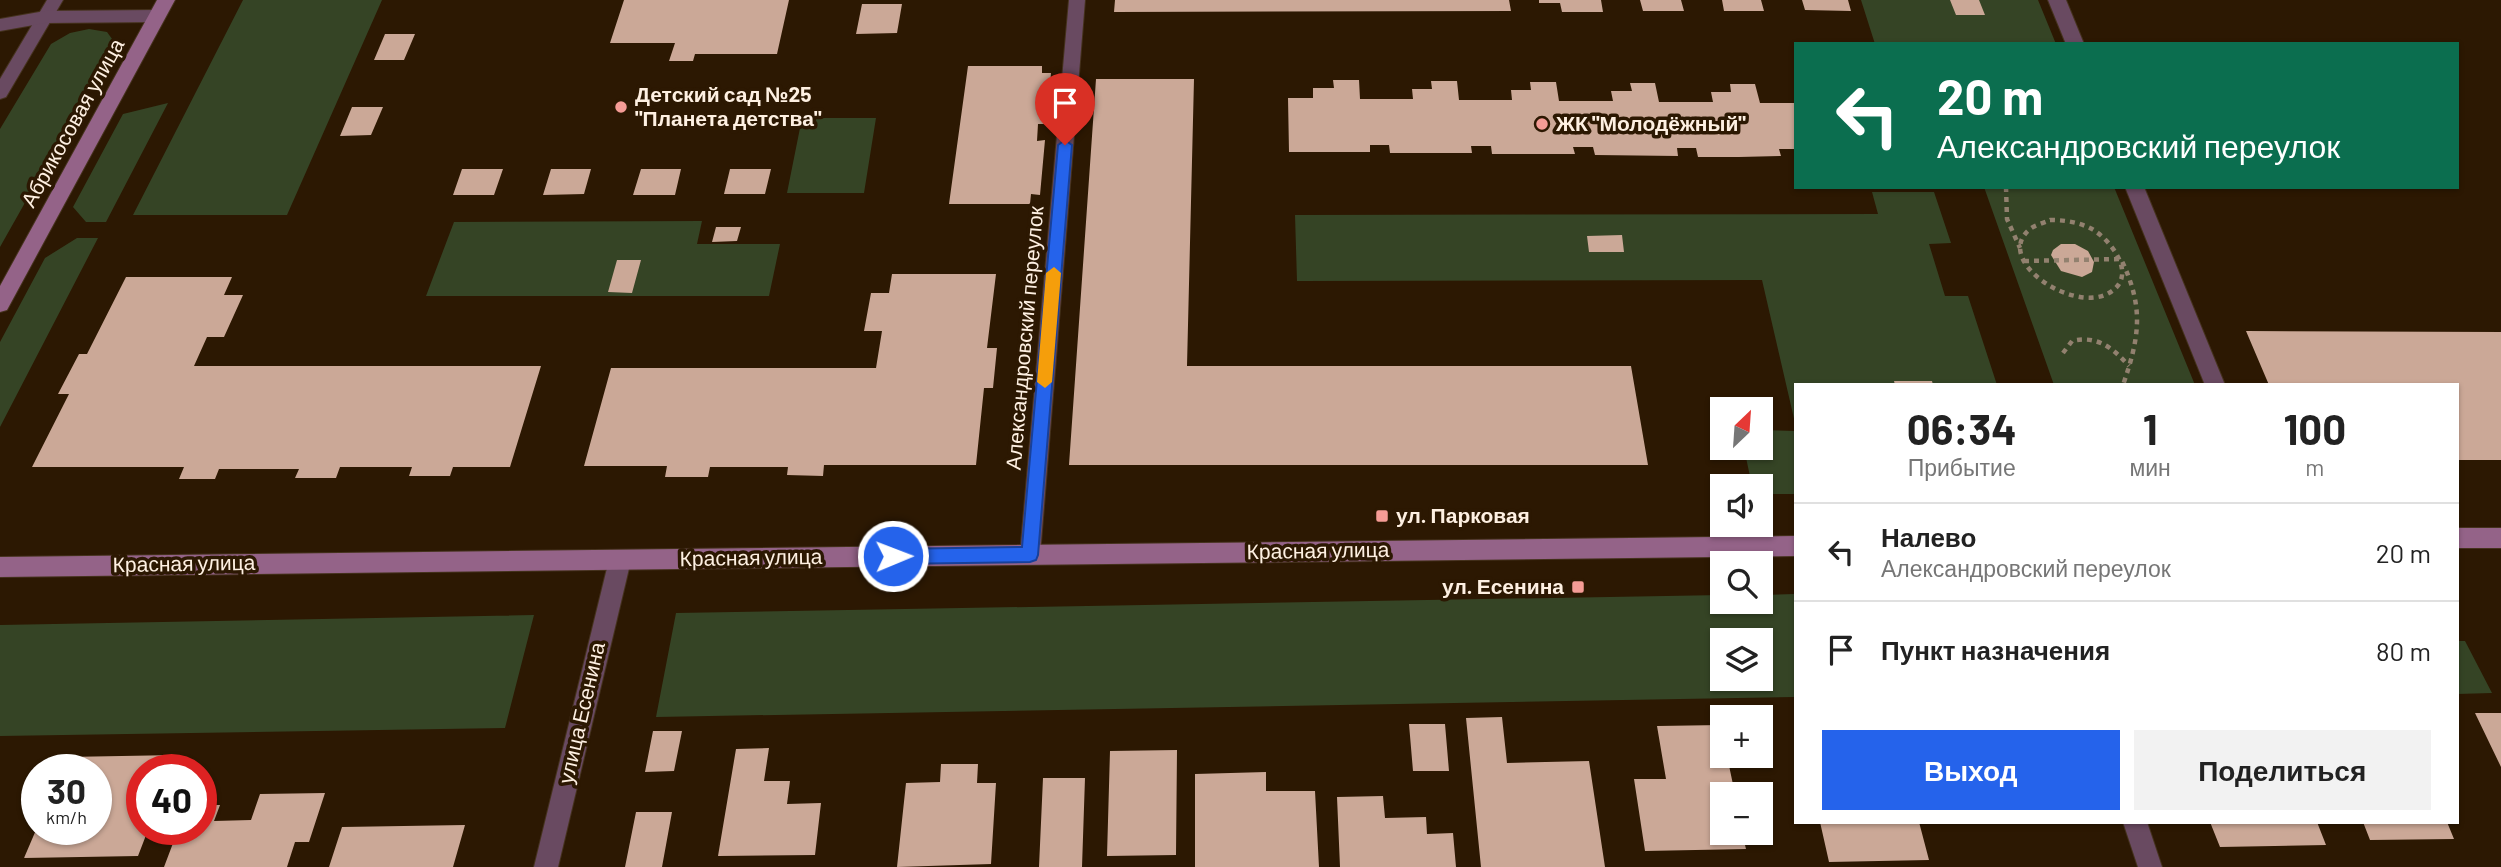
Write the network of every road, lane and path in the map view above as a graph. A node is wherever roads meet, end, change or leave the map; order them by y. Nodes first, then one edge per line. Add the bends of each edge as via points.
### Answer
1 (55, 0) edge
2 (1077, 0) edge
3 (2057, 0) edge
4 (162, 8) edge
5 (45, 17) junction
6 (0, 25) edge
7 (2074, 42) edge
8 (0, 93) edge
9 (2006, 189) edge
10 (2135, 189) edge
11 (2020, 248) junction
12 (2121, 259) junction
13 (2024, 261) junction
14 (0, 304) edge
15 (2063, 353) dead end
16 (2130, 367) junction
17 (2124, 383) edge
18 (2215, 383) edge
19 (2459, 538) edge
20 (2501, 538) edge
21 (1794, 546) edge
22 (1030, 555) junction
23 (620, 560) junction
24 (0, 567) edge
25 (2136, 824) edge
26 (546, 867) edge
27 (2150, 867) edge

1 - 5 lane
2 - 22 lane, Александровский переулок
3 - 7 street
4 - 5 street
4 - 14 street, Абрикосовая улица
5 - 6 street
5 - 8 lane
9 - 11 path via 2004,210
10 - 18 street
11 - 12 path via 2028,230 2038,223 2064,220 2093,229
11 - 13 path
12 - 13 path
12 - 13 path via 2119,284 2096,298 2062,294 2032,274
12 - 16 path via 2139,302
15 - 16 path via 2072,341 2093,339 2112,348
16 - 17 path
19 - 20 street
21 - 22 street, Красная улица
22 - 23 street, Красная улица
23 - 24 street, Красная улица
23 - 26 street, улица Есенина
25 - 27 street

